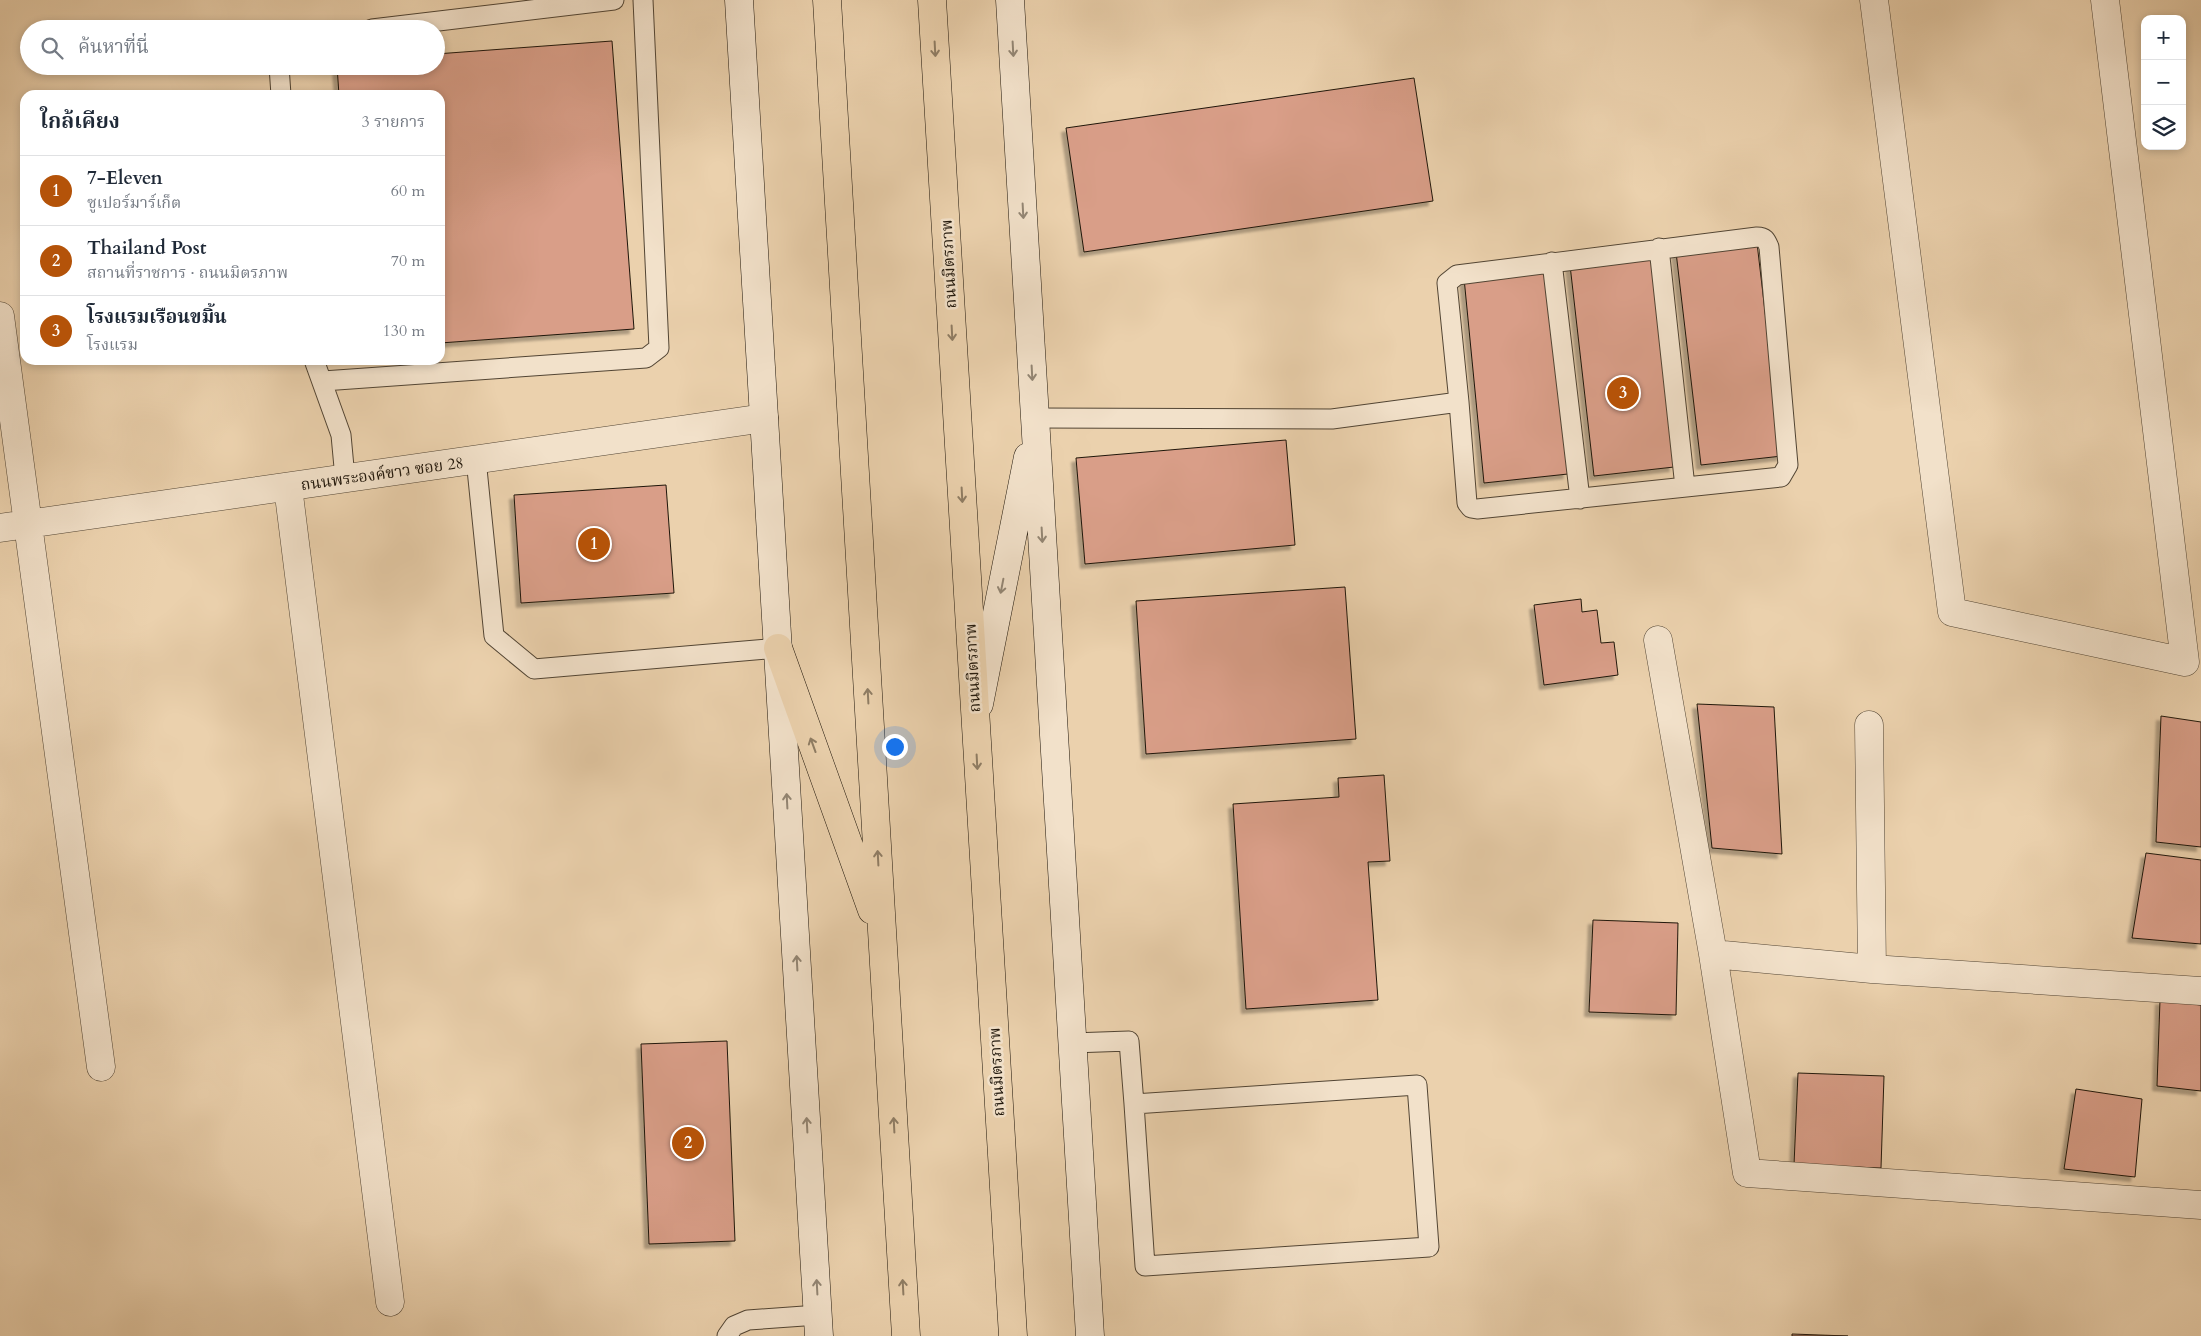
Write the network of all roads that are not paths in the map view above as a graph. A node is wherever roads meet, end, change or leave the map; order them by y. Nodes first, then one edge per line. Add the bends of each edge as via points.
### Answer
1 (614, 0) edge
2 (643, 0) edge
3 (739, 0) edge
4 (827, 0) edge
5 (932, 0) edge
6 (1010, 0) edge
7 (1874, 0) edge
8 (2105, 0) edge
9 (445, 20) edge
10 (280, 75) edge
11 (281, 90) edge
12 (1659, 248) junction
13 (1552, 262) junction
14 (0, 316) edge
15 (316, 365) edge
16 (323, 381) junction
17 (1459, 402) junction
18 (764, 418) junction
19 (1035, 418) junction
20 (476, 459) junction
21 (345, 478) junction
22 (288, 487) junction
23 (1685, 487) junction
24 (1580, 499) junction
25 (28, 524) junction
26 (0, 528) edge
27 (1658, 640) dead end
28 (778, 648) junction
29 (975, 724) junction
30 (1869, 725) dead end
31 (883, 939) junction
32 (1713, 954) junction
33 (1872, 969) junction
34 (2201, 991) edge
35 (1072, 1042) junction
36 (101, 1066) dead end
37 (1134, 1104) junction
38 (2201, 1205) edge
39 (390, 1302) dead end
40 (819, 1325) edge
41 (727, 1336) edge
42 (906, 1336) edge
43 (1012, 1336) edge
44 (1090, 1336) edge

1 - 9 lane
2 - 16 lane via 658,348 646,358
3 - 18 street
31 -> 4 main road
5 -> 29 main road, ถนนมิตรภาพ
6 -> 19 street
7 - 8 street via 1952,612 2185,662
10 - 11 lane
12 - 13 lane
12 - 23 lane
12 - 23 lane via 1757,236 1766,240 1769,248 1788,465 1781,477
13 - 17 lane via 1457,275 1447,283
13 - 24 lane
14 - 25 street
15 - 16 lane
16 - 21 lane via 341,435
17 - 19 lane via 1332,419
17 - 24 lane via 1467,503 1471,508
18 - 20 street, ถนนพระองค์ขาว ซอย 28
18 - 28 street
19 -> 29 street
19 -> 35 street
20 - 21 street, ถนนพระองค์ขาว ซอย 28
20 - 28 lane via 494,636 534,668
21 - 22 street, ถนนพระองค์ขาว ซอย 28
22 - 25 street, ถนนพระองค์ขาว ซอย 28
22 - 39 street
23 - 24 lane
25 - 26 street, ถนนพระองค์ขาว ซอย 28
25 - 36 street
27 - 32 street
31 -> 28 main road
40 -> 28 street
29 -> 43 main road, ถนนมิตรภาพ
30 - 33 street
42 -> 31 main road
32 - 33 street
32 - 38 street via 1747,1173
33 - 34 street
35 - 37 lane via 1129,1041
35 - 44 street
37 - 37 lane via 1417,1086 1428,1247 1145,1266
40 - 41 lane via 748,1320 734,1326

